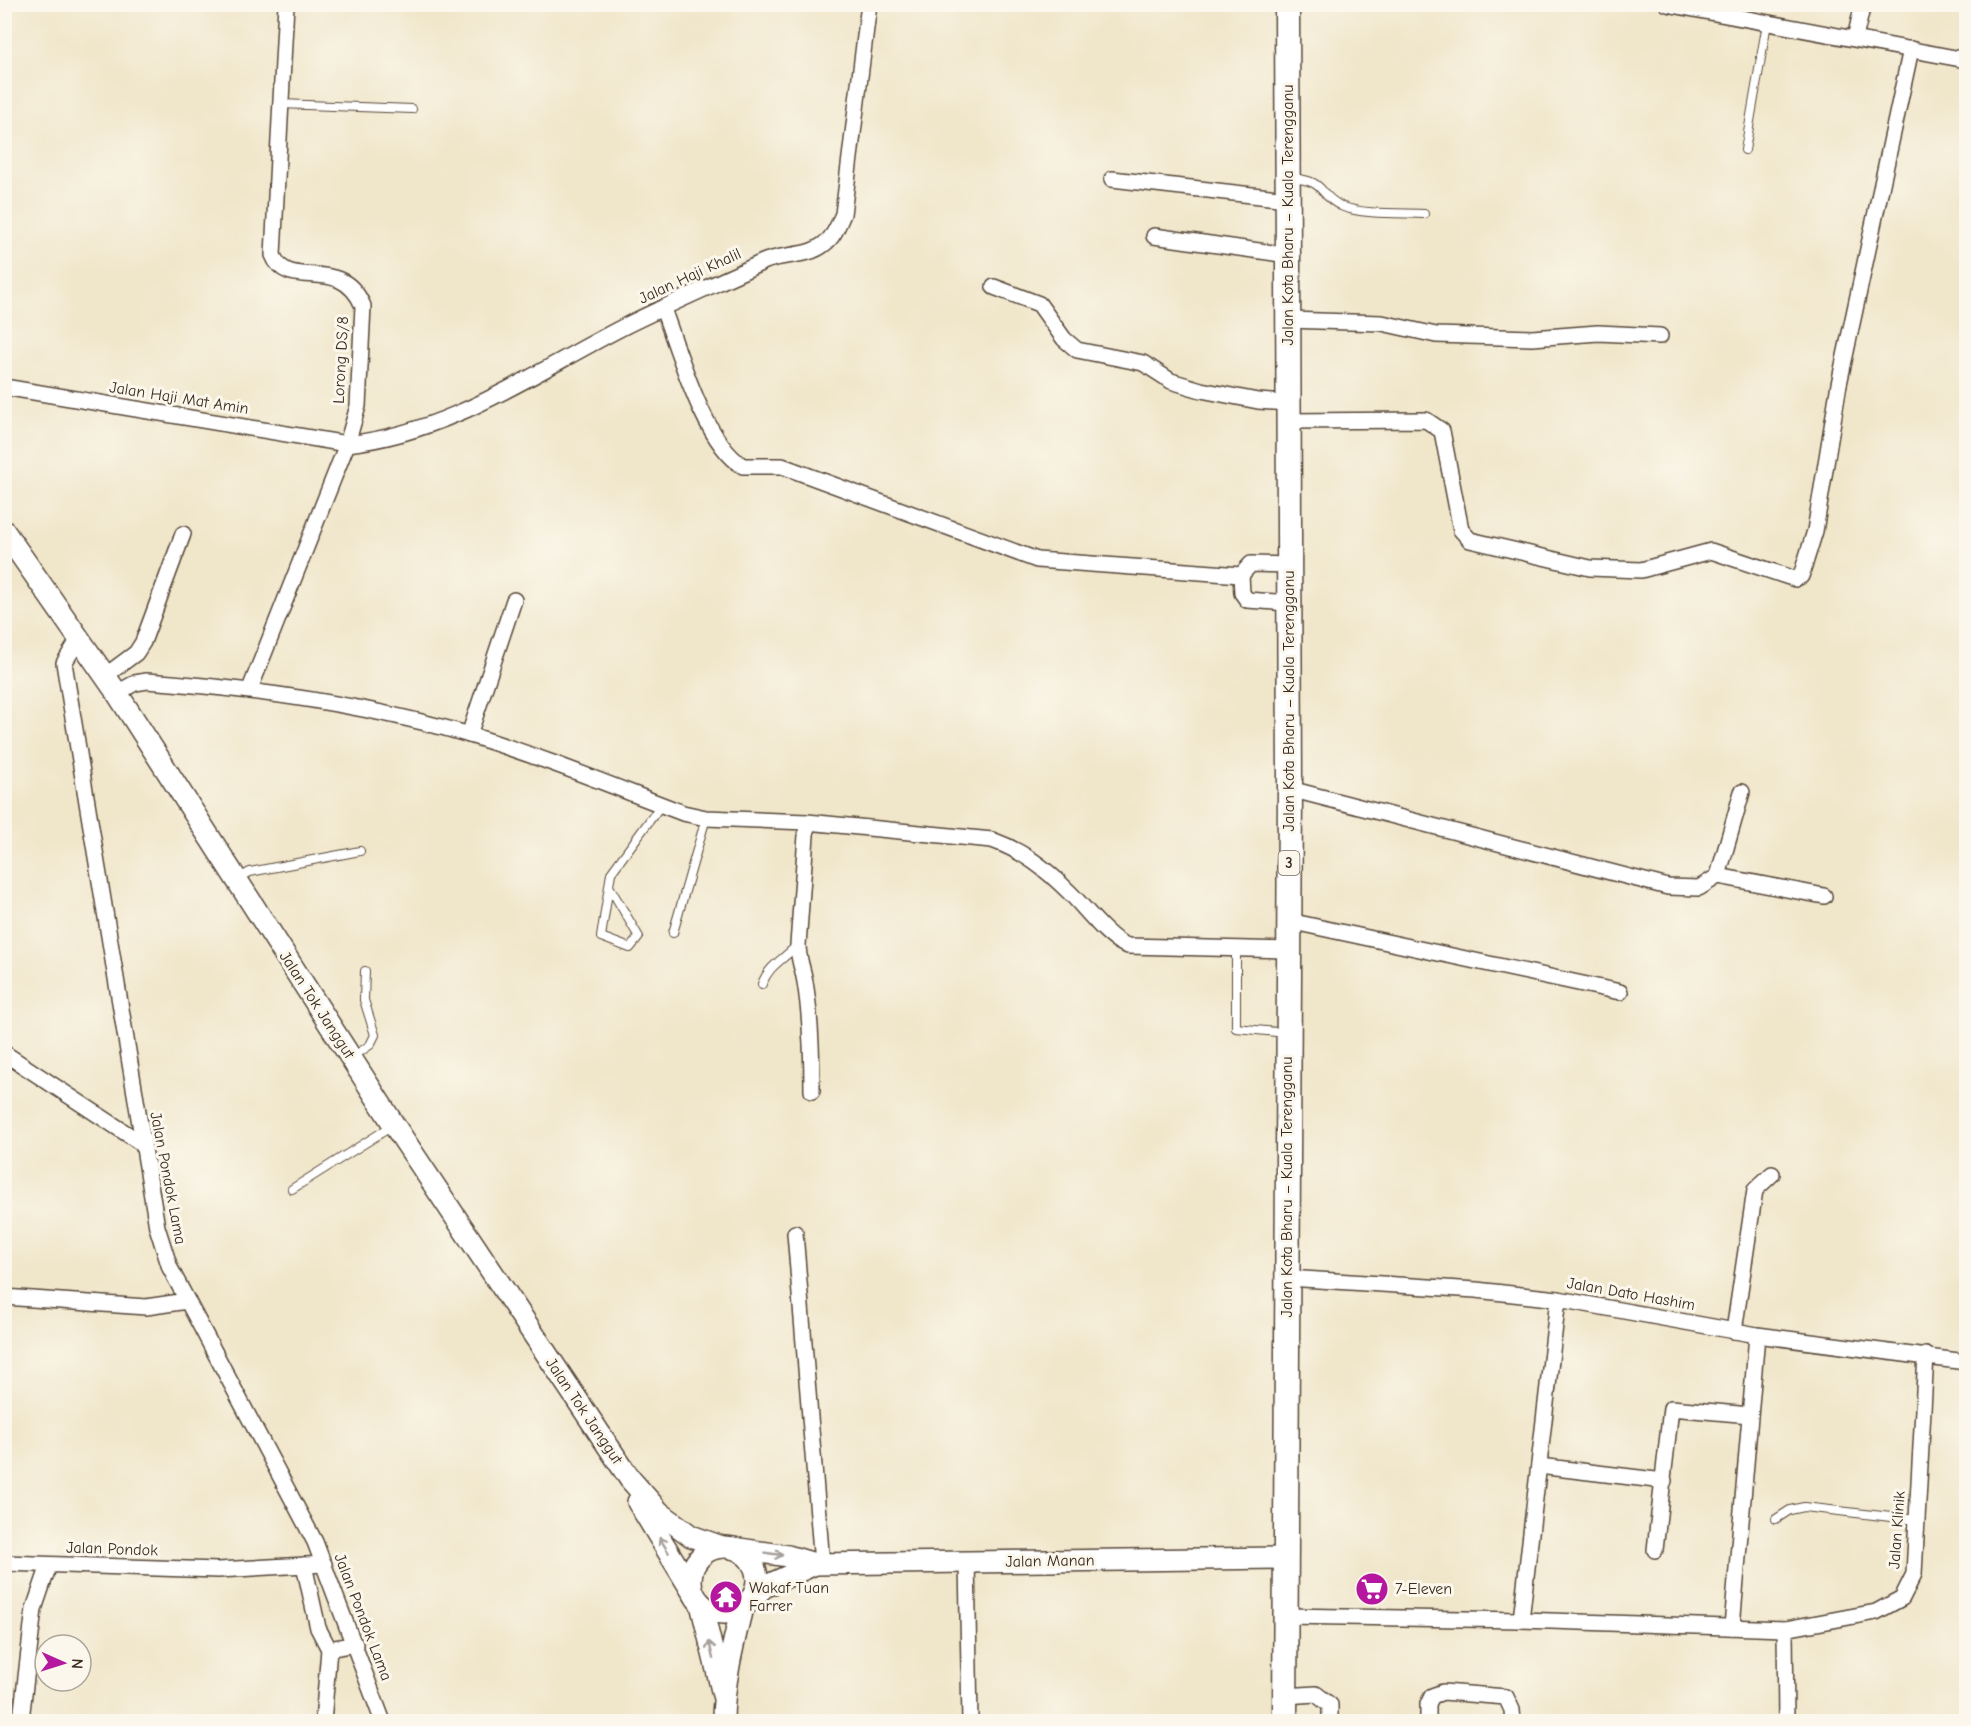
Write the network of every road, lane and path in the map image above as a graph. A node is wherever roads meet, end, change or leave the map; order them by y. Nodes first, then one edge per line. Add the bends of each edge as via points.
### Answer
1 (286, 4) edge
2 (869, 4) edge
3 (1287, 4) edge
4 (1666, 4) edge
5 (1863, 4) edge
6 (1767, 22) junction
7 (1855, 38) junction
8 (1911, 49) junction
9 (1966, 60) edge
10 (280, 104) junction
11 (412, 110) dead end
12 (1745, 150) dead end
13 (1112, 180) dead end
14 (1288, 188) junction
15 (1424, 214) dead end
16 (1154, 236) dead end
17 (1288, 255) junction
18 (994, 287) dead end
19 (663, 309) junction
20 (1288, 320) junction
21 (1660, 336) dead end
22 (4, 387) edge
23 (1288, 412) junction
24 (347, 444) junction
25 (4, 531) edge
26 (183, 534) dead end
27 (1288, 565) junction
28 (1241, 575) junction
29 (514, 600) dead end
30 (1288, 603) junction
31 (79, 639) junction
32 (105, 676) junction
33 (250, 689) junction
34 (117, 693) junction
35 (469, 735) junction
36 (1290, 789) junction
37 (1742, 792) dead end
38 (661, 805) junction
39 (706, 818) junction
40 (807, 822) junction
41 (360, 851) dead end
42 (1718, 876) junction
43 (236, 880) junction
44 (609, 886) junction
45 (1824, 896) dead end
46 (1288, 921) junction
47 (673, 933) dead end
48 (798, 945) junction
49 (1236, 948) junction
50 (1288, 950) junction
51 (365, 971) dead end
52 (762, 984) dead end
53 (1620, 992) dead end
54 (1288, 1034) junction
55 (4, 1053) edge
56 (351, 1058) junction
57 (812, 1091) dead end
58 (394, 1125) junction
59 (141, 1143) junction
60 (1772, 1174) dead end
61 (292, 1189) dead end
62 (795, 1233) dead end
63 (1287, 1278) junction
64 (4, 1298) edge
65 (1558, 1299) junction
66 (187, 1301) junction
67 (1734, 1331) junction
68 (1757, 1335) junction
69 (1926, 1355) junction
70 (1966, 1362) edge
71 (1750, 1415) junction
72 (1539, 1466) junction
73 (630, 1479) junction
74 (1664, 1480) junction
75 (1776, 1519) dead end
76 (1917, 1520) junction
77 (727, 1548) junction
78 (1655, 1550) dead end
79 (1286, 1558) junction
80 (967, 1562) junction
81 (4, 1563) edge
82 (324, 1564) junction
83 (818, 1564) junction
84 (49, 1565) junction
85 (304, 1565) junction
86 (697, 1600) junction
87 (746, 1604) junction
88 (1285, 1616) junction
89 (1521, 1620) junction
90 (1732, 1627) junction
91 (1785, 1629) junction
92 (355, 1644) junction
93 (329, 1649) junction
94 (723, 1696) junction
95 (1285, 1696) junction
96 (23, 1722) edge
97 (323, 1722) edge
98 (383, 1722) edge
99 (723, 1722) edge
100 (970, 1722) edge
101 (1285, 1722) edge
102 (1329, 1722) edge
103 (1428, 1722) edge
104 (1513, 1722) edge
105 (1785, 1722) edge

1 - 10 street, Lorong DS/8
2 - 19 street, Jalan Haji Khalil via 843,214 835,232 813,251 768,260
3 - 14 main road, Jalan Kota Bharu – Kuala Terengganu / 3
4 - 6 street
5 - 7 street
6 - 7 street
6 - 12 lane
7 - 8 street
8 - 9 street
8 - 23 street via 1842,372 1815,531 1801,576 1795,579 1711,552 1641,570 1600,568 1470,540 1461,530 1442,431 1426,420
10 - 11 lane
10 - 24 street, Lorong DS/8 via 273,255 277,266 284,272 329,276 344,282 357,293 363,306 358,406
13 - 14 street
14 - 15 lane via 1310,180 1339,205 1352,209
14 - 17 main road, Jalan Kota Bharu – Kuala Terengganu / 3
16 - 17 street
17 - 20 main road, Jalan Kota Bharu – Kuala Terengganu / 3
18 - 23 street via 1038,304 1077,350 1143,363 1171,381
19 - 24 street, Jalan Haji Khalil via 462,413 384,440
19 - 28 street via 707,422 720,445 743,466 782,466 1037,560
20 - 21 street via 1382,323 1436,335
20 - 23 main road, Jalan Kota Bharu – Kuala Terengganu / 3
22 - 24 street, Jalan Haji Mat Amin
23 - 27 main road, Jalan Kota Bharu – Kuala Terengganu / 3
24 - 33 street, Lorong DS/8
25 - 31 main road, Jalan Tok Janggut
26 - 32 street via 143,642 136,653
27 - 28 street via 1251,564
27 - 30 main road, Jalan Kota Bharu – Kuala Terengganu / 3
28 - 30 street via 1242,593 1247,600
29 - 35 street
30 - 36 main road, Jalan Kota Bharu – Kuala Terengganu / 3
31 - 32 main road, Jalan Tok Janggut
31 - 59 street, Jalan Pondok Lama via 64,663
32 - 34 main road, Jalan Tok Janggut
33 - 34 street via 147,681
33 - 35 street
34 - 43 main road, Jalan Tok Janggut
35 - 38 street
36 - 42 street via 1668,887 1699,888
36 - 46 main road, Jalan Kota Bharu – Kuala Terengganu / 3
37 - 42 street
38 - 39 street
38 - 44 lane via 611,873
39 - 40 street
39 - 47 lane
40 - 48 street
40 - 49 street via 992,840 1034,859 1116,943
41 - 43 lane via 250,872
42 - 45 street
43 - 56 main road, Jalan Tok Janggut
44 - 44 lane via 601,937 630,948 639,937
46 - 50 main road, Jalan Kota Bharu – Kuala Terengganu / 3
46 - 53 street
48 - 52 lane via 773,963
48 - 57 street via 809,1020
49 - 50 street
49 - 54 lane via 1236,1028
50 - 54 main road, Jalan Kota Bharu – Kuala Terengganu / 3
51 - 56 lane via 364,1000 375,1035 370,1045
54 - 63 main road, Jalan Kota Bharu – Kuala Terengganu / 3
55 - 59 street
56 - 58 main road, Jalan Tok Janggut
58 - 61 lane
58 - 73 main road, Jalan Tok Janggut
59 - 66 street, Jalan Pondok Lama via 157,1227 170,1268
60 - 67 street via 1755,1190
62 - 83 street
63 - 65 street, Jalan Dato Hashim
63 - 79 main road, Jalan Kota Bharu – Kuala Terengganu / 3
64 - 66 street via 146,1307
65 - 67 street, Jalan Dato Hashim
65 - 72 street
66 - 82 street, Jalan Pondok Lama via 304,1518
67 - 68 street, Jalan Dato Hashim
68 - 69 street, Jalan Dato Hashim
68 - 71 street
69 - 70 street, Jalan Dato Hashim
69 - 76 street, Jalan Klinik
71 - 74 street via 1671,1408
71 - 90 street
72 - 74 street
72 - 89 street
73 - 77 main road, Jalan Tok Janggut via 660,1512 691,1536
86 -> 73 main road, Jalan Tok Janggut via 639,1504
74 - 78 street
75 - 76 lane via 1804,1507
76 - 91 street, Jalan Klinik via 1914,1574 1902,1598 1876,1612
77 -> 83 main road, Jalan Manan
77 - 86 main road via 702,1554 696,1563 691,1584
77 - 87 main road via 742,1553 755,1570 755,1591
79 - 80 main road, Jalan Manan
79 - 88 main road, Jalan Kota Bharu – Kuala Terengganu / 3
80 - 83 main road, Jalan Manan
80 - 100 street
81 - 84 street, Jalan Pondok
82 - 85 street, Jalan Pondok
82 - 92 street, Jalan Pondok Lama
83 - 87 main road, Jalan Manan via 764,1587
84 - 85 street, Jalan Pondok via 218,1570
84 - 96 street via 34,1609 21,1711
85 - 93 street via 318,1628
86 - 87 main road via 721,1613
94 -> 86 main road
87 - 94 main road
88 - 89 street, Jalan Klinik
88 - 95 main road, Jalan Kota Bharu – Kuala Terengganu / 3
89 - 90 street, Jalan Klinik
90 - 91 street, Jalan Klinik
91 - 105 street
92 - 93 street
92 - 98 street, Jalan Pondok Lama
93 - 97 street
94 - 99 main road
95 - 101 main road, Jalan Kota Bharu – Kuala Terengganu / 3
95 - 102 street via 1316,1694 1330,1705
103 - 104 street via 1432,1696 1443,1692 1506,1697

